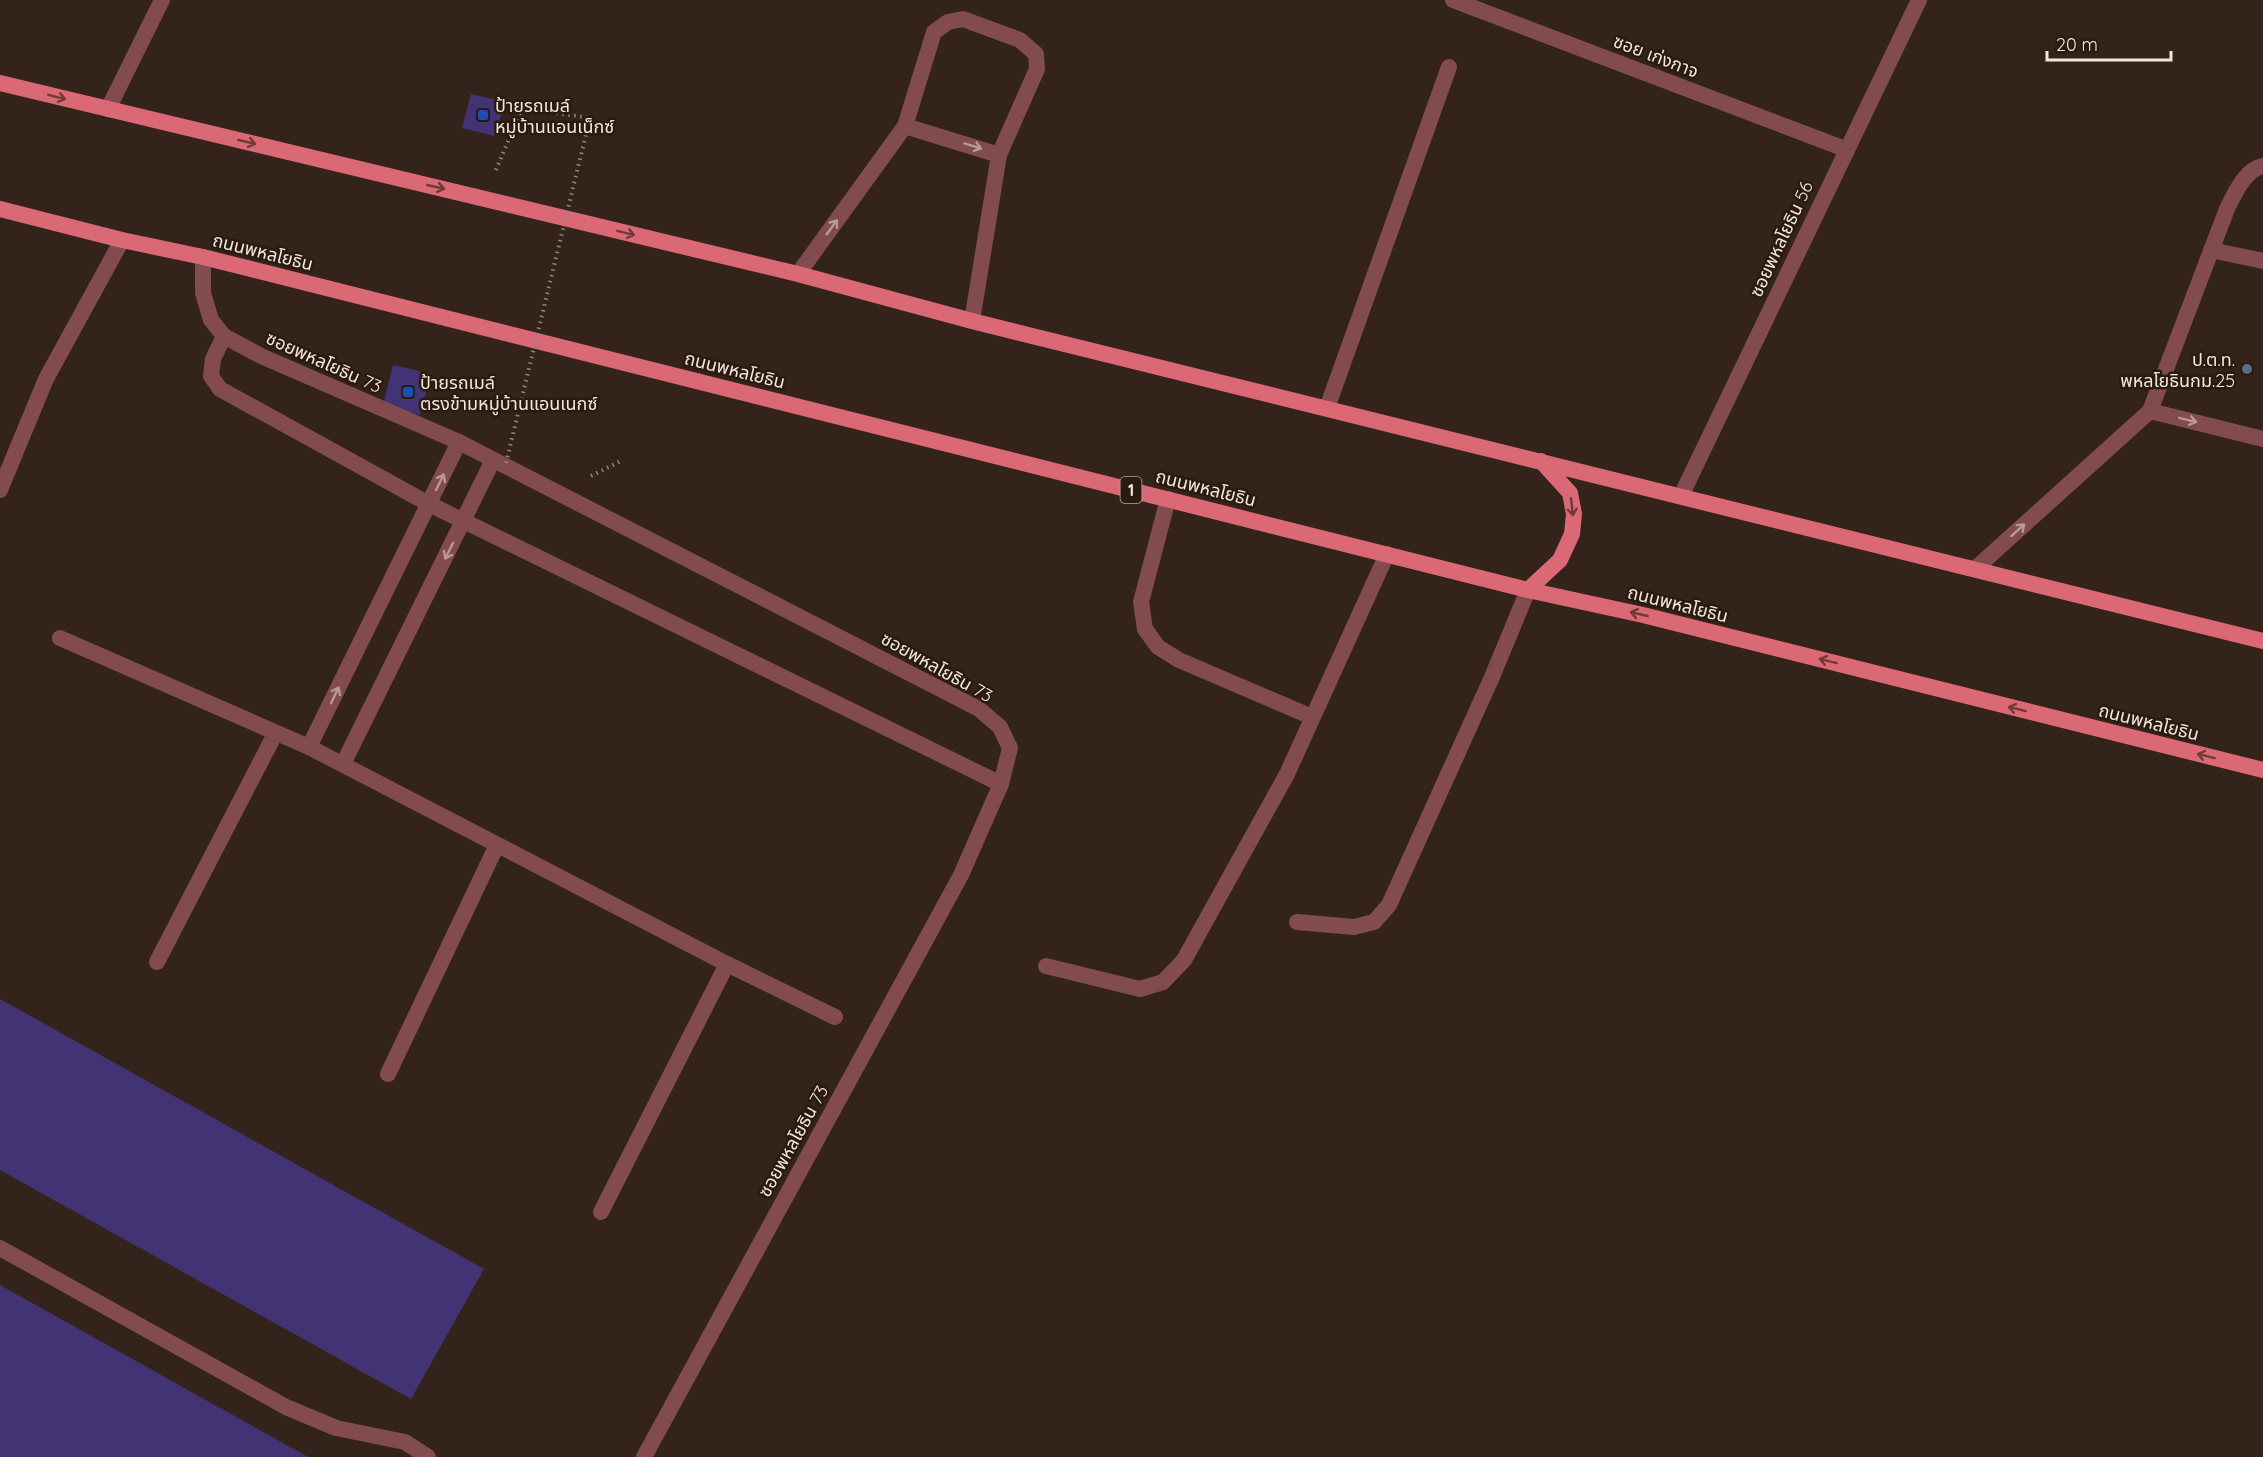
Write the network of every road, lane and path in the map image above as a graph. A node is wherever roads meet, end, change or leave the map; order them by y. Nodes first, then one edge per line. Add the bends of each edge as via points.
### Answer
1 (162, 0) edge
2 (1919, 0) edge
3 (1460, 1) edge
4 (1449, 67) dead end
5 (0, 83) edge
6 (108, 109) junction
7 (905, 126) junction
8 (1845, 149) junction
9 (999, 154) junction
10 (2263, 166) edge
11 (484, 199) junction
12 (0, 209) edge
13 (122, 240) junction
14 (2211, 250) junction
15 (203, 257) junction
16 (2263, 261) edge
17 (798, 274) junction
18 (972, 321) junction
19 (224, 336) junction
20 (1327, 408) junction
21 (2150, 411) junction
22 (2263, 439) edge
23 (459, 442) junction
24 (1540, 461) junction
25 (500, 462) junction
26 (0, 490) edge
27 (1680, 496) junction
28 (1168, 499) junction
29 (429, 504) junction
30 (464, 520) junction
31 (1387, 554) junction
32 (1975, 569) junction
33 (1528, 590) junction
34 (60, 639) dead end
35 (2263, 641) edge
36 (1312, 717) junction
37 (275, 734) junction
38 (309, 747) junction
39 (343, 764) junction
40 (2263, 770) edge
41 (1001, 784) junction
42 (497, 845) junction
43 (1297, 922) dead end
44 (157, 962) dead end
45 (727, 964) junction
46 (1046, 966) dead end
47 (835, 1017) dead end
48 (388, 1074) dead end
49 (601, 1212) dead end
50 (0, 1248) edge
51 (428, 1457) edge
52 (644, 1457) edge

1 - 6 street
2 - 8 street, ซอยพหลโยธิน 56
3 - 8 street, ซอย เก่งกาจ
4 - 20 street
5 -> 6 main road
6 -> 11 main road
7 -> 9 street
7 - 9 street via 934,32 948,22 963,19 1020,40 1036,54 1037,69
17 -> 7 street
8 - 27 street, ซอยพหลโยธิน 56
9 - 18 street
10 - 14 street via 2240,185
11 -> 17 main road
11 - 25 path, bridge via 522,108 590,118
12 - 13 main road, ถนนพหลโยธิน / 1
13 - 15 main road, ถนนพหลโยธิน / 1
13 - 26 street via 46,379
14 - 16 street
14 - 21 street
15 - 19 street, ซอยพหลโยธิน 73 via 203,293 211,320
15 - 28 main road, ถนนพหลโยธิน / 1
17 - 18 main road
18 - 20 main road
19 - 23 street, ซอยพหลโยธิน 73 via 261,356
19 - 29 street via 213,359 211,376 220,389
20 - 24 main road
21 -> 22 street
32 -> 21 street
23 - 25 street, ซอยพหลโยธิน 73
29 -> 23 street
24 - 27 main road
24 -> 33 main road via 1570,493 1574,514 1572,534 1560,560
25 - 30 street
25 - 41 street, ซอยพหลโยธิน 73 via 979,709 1000,728 1010,748
27 - 32 main road
28 - 31 main road, ถนนพหลโยธิน / 1
28 - 36 street via 1141,602 1145,629 1158,647 1179,660
29 - 30 street
38 -> 29 street
30 -> 39 street
30 - 41 street
31 - 33 main road, ถนนพหลโยธิน / 1
31 - 36 street
32 - 35 main road
40 -> 33 main road, ถนนพหลโยธิน / 1
33 - 43 street via 1389,905 1374,922 1354,927
34 - 37 street
36 - 46 street via 1287,774 1184,960 1163,982 1140,988
37 - 38 street
37 - 44 street
38 - 39 street
39 - 42 street
41 - 52 street, ซอยพหลโยธิน 73 via 961,874
42 - 45 street
42 - 48 street
45 - 47 street
45 - 49 street
50 - 51 street via 286,1407 336,1428 405,1442

